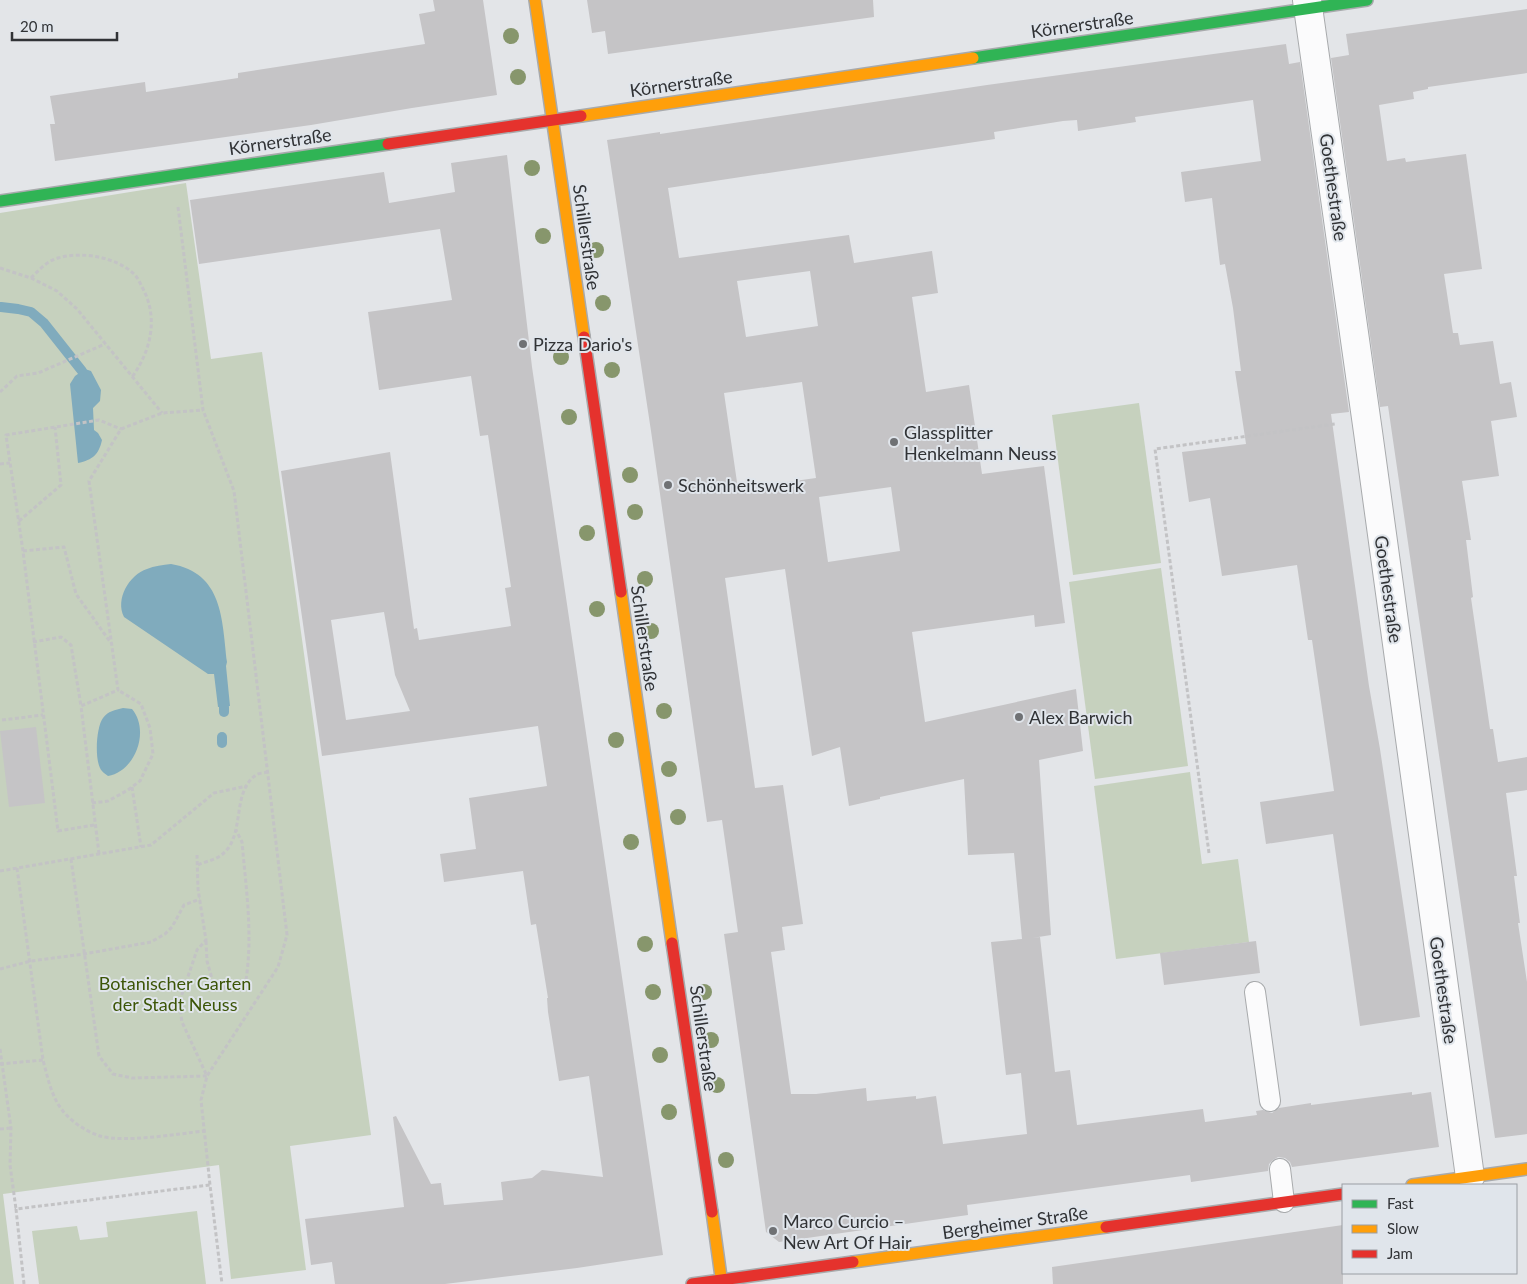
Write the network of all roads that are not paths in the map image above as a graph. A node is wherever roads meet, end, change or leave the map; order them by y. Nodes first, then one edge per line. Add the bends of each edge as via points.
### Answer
1 (535, 0) edge
2 (1367, 0) edge
3 (1308, 4) edge
4 (552, 120) junction
5 (0, 201) edge
6 (1255, 992) dead end
7 (1270, 1101) dead end
8 (1280, 1169) dead end
9 (1527, 1169) edge
10 (1470, 1178) junction
11 (1420, 1184) edge
12 (1342, 1194) edge
13 (1284, 1202) junction
14 (721, 1282) edge
15 (692, 1284) edge

1 - 4 street, Schillerstraße
2 - 3 street, Körnerstraße
3 - 4 street, Körnerstraße
3 - 10 street, Goethestraße
4 - 5 street, Körnerstraße
4 - 14 street, Schillerstraße
6 - 7 lane
8 - 13 lane
9 - 10 street
10 - 11 street
12 - 13 street, Bergheimer Straße
13 - 14 street, Bergheimer Straße
14 - 15 street, Bergheimer Straße

